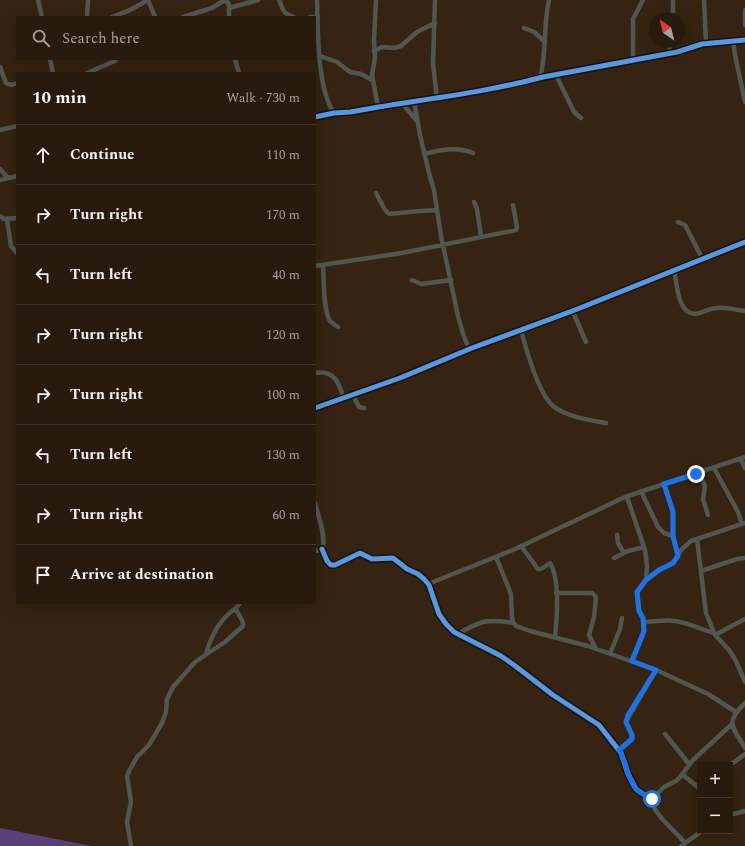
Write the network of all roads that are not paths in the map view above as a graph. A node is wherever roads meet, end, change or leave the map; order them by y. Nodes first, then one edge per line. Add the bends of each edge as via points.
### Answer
1 (38, 0) edge
2 (88, 0) edge
3 (148, 0) edge
4 (226, 0) edge
5 (258, 0) edge
6 (279, 0) edge
7 (317, 0) edge
8 (376, 0) edge
9 (435, 0) edge
10 (550, 0) edge
11 (643, 0) edge
12 (673, 0) edge
13 (704, 0) edge
14 (228, 8) junction
15 (745, 10) edge
16 (673, 12) edge
17 (42, 16) edge
18 (87, 16) edge
19 (115, 16) edge
20 (155, 16) edge
21 (186, 16) edge
22 (229, 16) edge
23 (292, 16) edge
24 (318, 16) joint
25 (435, 23) junction
26 (745, 25) edge
27 (524, 28) dead end
28 (745, 40) edge
29 (544, 41) junction
30 (733, 41) junction
31 (706, 43) junction
32 (317, 45) edge
33 (670, 48) edge
34 (374, 51) junction
35 (670, 53) junction
36 (320, 56) junction
37 (50, 60) edge
38 (116, 60) edge
39 (235, 60) edge
40 (633, 60) junction
41 (0, 66) edge
42 (542, 70) junction
43 (53, 72) edge
44 (89, 72) edge
45 (239, 72) edge
46 (556, 75) junction
47 (546, 77) junction
48 (540, 78) junction
49 (372, 80) junction
50 (16, 83) edge
51 (437, 98) junction
52 (414, 102) junction
53 (745, 102) edge
54 (402, 103) junction
55 (378, 107) junction
56 (334, 113) junction
57 (316, 117) edge
58 (581, 118) dead end
59 (417, 121) junction
60 (16, 126) edge
61 (0, 130) edge
62 (473, 153) dead end
63 (424, 154) junction
64 (0, 169) edge
65 (16, 176) edge
66 (8, 178) junction
67 (0, 180) edge
68 (376, 193) dead end
69 (474, 202) dead end
70 (513, 205) dead end
71 (437, 210) junction
72 (0, 216) edge
73 (16, 218) edge
74 (7, 219) junction
75 (678, 222) dead end
76 (481, 237) junction
77 (745, 242) edge
78 (443, 245) junction
79 (16, 252) edge
80 (702, 258) junction
81 (323, 265) junction
82 (316, 266) edge
83 (674, 270) junction
84 (412, 280) dead end
85 (451, 280) junction
86 (572, 310) junction
87 (745, 311) edge
88 (338, 327) dead end
89 (521, 330) junction
90 (586, 342) dead end
91 (469, 349) junction
92 (316, 373) edge
93 (354, 395) junction
94 (344, 398) junction
95 (316, 408) edge
96 (364, 408) dead end
97 (606, 423) dead end
98 (743, 458) edge
99 (714, 468) junction
100 (745, 468) edge
101 (699, 473) junction
102 (664, 484) junction
103 (641, 491) junction
104 (627, 497) junction
105 (316, 508) edge
106 (708, 515) dead end
107 (744, 524) edge
108 (617, 534) dead end
109 (673, 536) junction
110 (697, 539) junction
111 (521, 546) junction
112 (644, 548) junction
113 (322, 549) junction
114 (316, 551) edge
115 (624, 553) junction
116 (678, 556) junction
117 (496, 557) junction
118 (614, 558) dead end
119 (745, 558) edge
120 (702, 571) junction
121 (646, 580) junction
122 (428, 584) junction
123 (556, 592) junction
124 (239, 604) edge
125 (236, 608) junction
126 (622, 618) dead end
127 (745, 619) edge
128 (644, 622) junction
129 (513, 623) junction
130 (458, 634) junction
131 (715, 634) junction
132 (555, 637) junction
133 (596, 650) junction
134 (206, 654) junction
135 (610, 654) junction
136 (632, 661) junction
137 (656, 670) junction
138 (745, 682) edge
139 (745, 703) edge
140 (736, 712) junction
141 (732, 724) junction
142 (665, 734) dead end
143 (745, 748) edge
144 (619, 750) junction
145 (745, 754) edge
146 (733, 763) edge
147 (690, 764) junction
148 (682, 774) junction
149 (697, 787) edge
150 (652, 798) junction
151 (745, 811) edge
152 (733, 814) edge
153 (698, 834) edge
154 (683, 845) edge
155 (131, 846) edge

1 - 17 street
2 - 18 street
3 - 19 street
3 - 20 street
4 - 14 street
4 - 21 street via 212,8
5 - 14 street
6 - 23 street via 282,10
7 - 24 street
8 - 34 street
9 - 25 street
10 - 29 street
11 - 40 street via 633,19
12 - 16 street
13 - 31 street
14 - 22 street
15 - 26 street
24 - 32 street
25 - 34 street via 417,32 401,46 382,47
25 - 51 street via 433,64
27 - 29 street via 534,32
28 - 30 street
29 - 42 street
30 - 31 street
30 - 53 street
31 - 35 street
32 - 36 street
33 - 35 street
34 - 49 street
35 - 40 street
36 - 49 street
36 - 56 street via 325,89
37 - 43 street
38 - 44 street
39 - 45 street
40 - 46 street
41 - 50 street via 6,83
42 - 47 street
42 - 48 street
46 - 47 street
46 - 58 street via 574,112
47 - 48 street
48 - 51 street
49 - 55 street
51 - 52 street
52 - 54 street
52 - 59 street
54 - 55 street
54 - 59 street
55 - 56 street
56 - 57 street
59 - 63 street
60 - 61 street
62 - 63 street via 448,148
63 - 71 street
64 - 66 street
65 - 66 street
66 - 67 street
68 - 71 street via 389,214
69 - 76 street
70 - 76 street via 516,230
71 - 78 street
72 - 74 street
73 - 74 street
74 - 79 street via 11,246
75 - 80 street via 685,225
76 - 78 street
77 - 80 street
78 - 81 street
78 - 85 street
80 - 83 street
81 - 82 street
81 - 88 street via 327,311 330,321
83 - 86 street
83 - 87 street via 680,301 688,313 700,313 715,308
84 - 85 street via 420,284
85 - 91 street via 463,334
86 - 89 street
86 - 90 street
89 - 91 street
89 - 97 street via 537,378 553,406 563,412
91 - 93 street
92 - 94 street via 326,373 337,380
93 - 94 street
93 - 96 street via 359,407
94 - 95 street
98 - 99 street
98 - 100 street
99 - 101 street
99 - 107 street
101 - 102 street
101 - 106 street via 705,486 703,499
102 - 103 street
102 - 109 street via 674,515
103 - 104 street
103 - 109 street via 658,527 664,533
104 - 111 street
104 - 112 street
105 - 113 street via 322,535
107 - 110 street
108 - 115 street via 618,543
109 - 116 street
110 - 116 street via 686,544
110 - 120 street
111 - 117 street
111 - 123 street via 538,569 551,564
112 - 115 street
112 - 121 street
113 - 114 street
113 - 122 street via 331,565 360,553 372,559 393,558 418,574
115 - 118 street
116 - 121 street via 673,563
117 - 122 street
117 - 129 street via 511,594
119 - 120 street
120 - 131 street via 706,613
121 - 128 street via 637,592 639,611
122 - 130 street via 440,614 446,624
123 - 132 street
123 - 133 street via 595,595 590,635
124 - 125 street
125 - 134 street via 219,624
125 - 134 street via 243,626
126 - 135 street
127 - 131 street
128 - 131 street via 676,621
128 - 136 street via 644,631
129 - 130 street via 489,620
129 - 132 street via 530,631
130 - 144 street via 500,656 595,722
131 - 138 street via 729,650
132 - 133 street
133 - 135 street
134 - 155 street via 195,662 173,687 167,699 162,723 149,745 137,757 127,776 131,802 127,822
135 - 136 street
136 - 137 street
137 - 140 street via 708,694
137 - 144 street via 628,715 626,722 632,739
139 - 140 street
140 - 141 street
141 - 143 street
141 - 147 street
142 - 147 street
144 - 150 street via 636,789
145 - 146 street
147 - 148 street
148 - 149 street
148 - 150 street
150 - 154 street via 653,806 678,834
151 - 152 street
153 - 154 street

